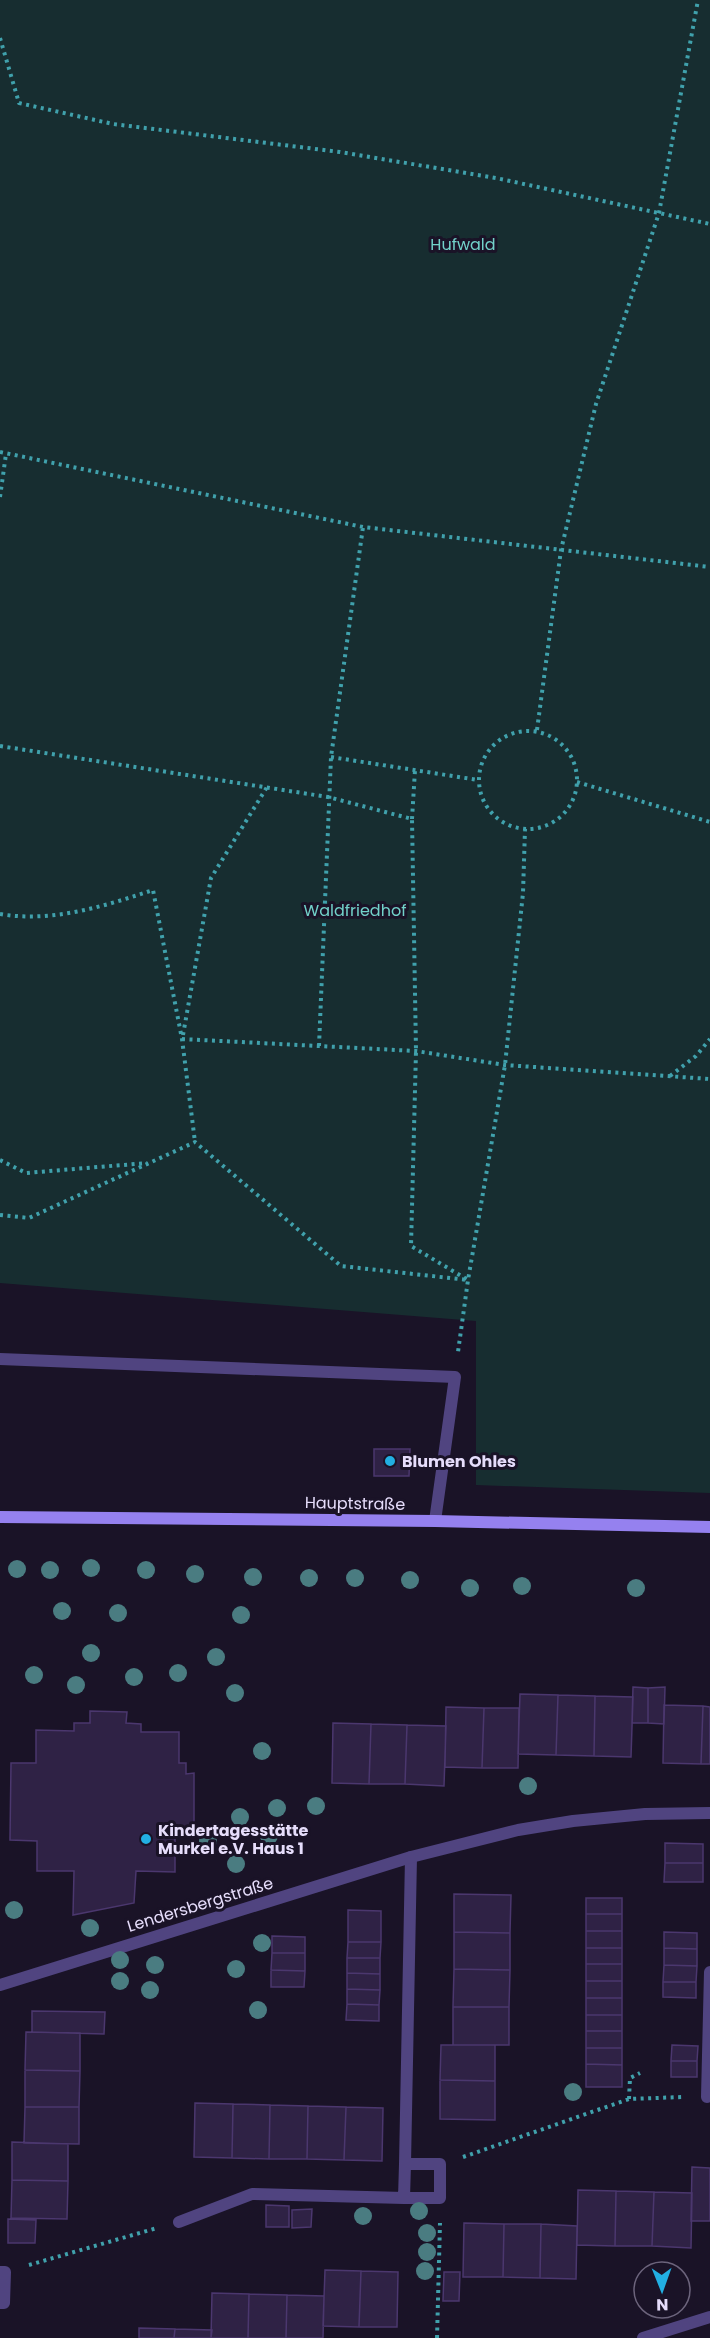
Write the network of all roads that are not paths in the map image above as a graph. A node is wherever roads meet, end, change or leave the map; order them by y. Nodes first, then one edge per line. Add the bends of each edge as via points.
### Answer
1 (0, 1359) edge
2 (0, 1517) edge
3 (435, 1521) junction
4 (710, 1527) edge
5 (710, 1813) edge
6 (411, 1857) junction
7 (710, 1972) edge
8 (0, 1985) edge
9 (707, 2097) road end
10 (405, 2164) junction
11 (405, 2198) junction
12 (179, 2222) road end
13 (3, 2272) edge
14 (0, 2303) edge
15 (710, 2317) edge
16 (651, 2337) edge

1 - 3 street via 455,1377
2 - 3 street, Hauptstraße
3 - 4 street, Hauptstraße
5 - 6 street, Lendersbergstraße via 573,1821 518,1830
6 - 8 street, Lendersbergstraße
6 - 10 street
7 - 9 street
10 - 11 street
10 - 11 street via 440,2164 440,2198
11 - 12 street via 252,2194
13 - 14 street via 4,2303
15 - 16 street

